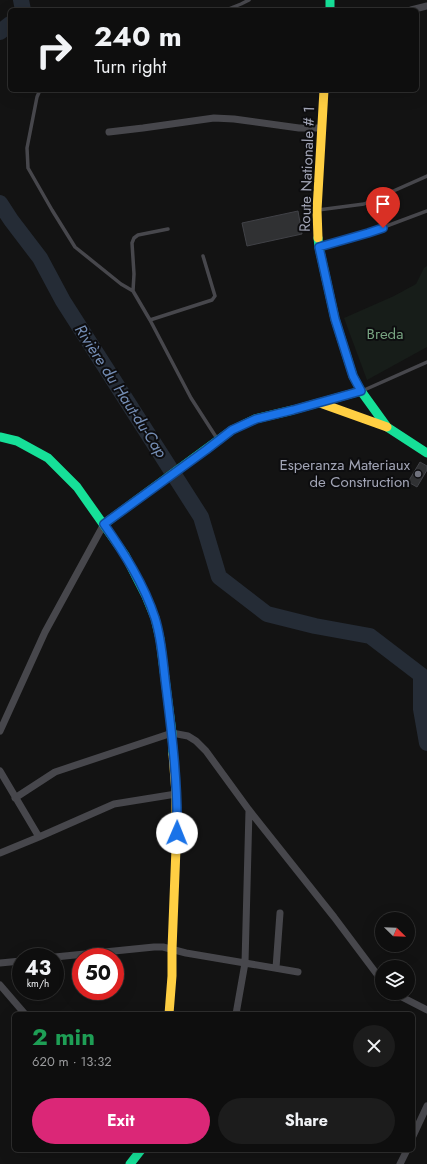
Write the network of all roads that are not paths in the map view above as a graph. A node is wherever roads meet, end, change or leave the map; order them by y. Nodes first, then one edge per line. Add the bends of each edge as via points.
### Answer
1 (249, 0) edge
2 (231, 8) edge
3 (39, 92) edge
4 (324, 92) edge
5 (321, 128) junction
6 (109, 132) dead end
7 (427, 176) edge
8 (317, 210) junction
9 (427, 211) edge
10 (168, 229) dead end
11 (319, 247) junction
12 (203, 256) dead end
13 (133, 291) junction
14 (150, 320) junction
15 (427, 362) edge
16 (361, 391) junction
17 (320, 403) junction
18 (387, 427) junction
19 (0, 437) edge
20 (218, 441) junction
21 (427, 453) edge
22 (104, 524) junction
23 (0, 731) edge
24 (172, 733) junction
25 (0, 771) edge
26 (176, 794) junction
27 (15, 798) junction
28 (249, 810) junction
29 (39, 837) junction
30 (0, 853) edge
31 (280, 913) dead end
32 (172, 949) junction
33 (64, 956) edge
34 (12, 962) edge
35 (0, 963) edge
36 (245, 963) junction
37 (276, 968) junction
38 (298, 972) dead end
39 (375, 972) edge
40 (0, 985) edge
41 (408, 1000) edge
42 (427, 1010) edge
43 (23, 1012) edge
44 (170, 1012) edge
45 (236, 1012) edge
46 (427, 1106) edge
47 (415, 1132) edge
48 (139, 1152) edge
49 (406, 1152) edge
50 (130, 1164) edge
51 (400, 1164) edge

1 - 2 lane
3 - 13 lane via 27,148 28,168 75,247
4 - 5 main road, Route Nationale # 1
5 - 6 street via 299,128 214,118
5 - 8 main road, Route Nationale # 1
7 - 8 lane via 364,204
8 - 11 main road, Route Nationale # 1
9 - 11 lane via 368,233
10 - 13 lane via 134,238
11 - 16 main road, Route Nationale # 1 via 335,319 353,376
12 - 14 lane via 214,299
13 - 14 lane
14 - 20 lane via 191,398
15 - 16 lane
16 - 17 main road
16 - 18 main road, Route Nationale # 1
17 - 18 main road
17 - 20 main road via 256,419 232,430
18 - 21 main road, Route Nationale # 1
19 - 22 main road via 17,442 48,458 76,487
20 - 22 main road
22 - 23 street via 45,632
22 - 24 main road via 125,555 155,618
24 - 26 main road
24 - 27 street via 55,772
24 - 28 street via 188,736 206,751
25 - 27 street
26 - 29 street via 114,804
26 - 32 main road
27 - 29 street
28 - 36 street
28 - 39 street
29 - 30 street
31 - 37 street
32 - 33 street via 154,947
32 - 36 street
32 - 44 main road
34 - 35 street
36 - 37 street
36 - 45 street
37 - 38 street
40 - 43 street
41 - 42 street
46 - 47 street
48 - 50 main road
49 - 51 street

